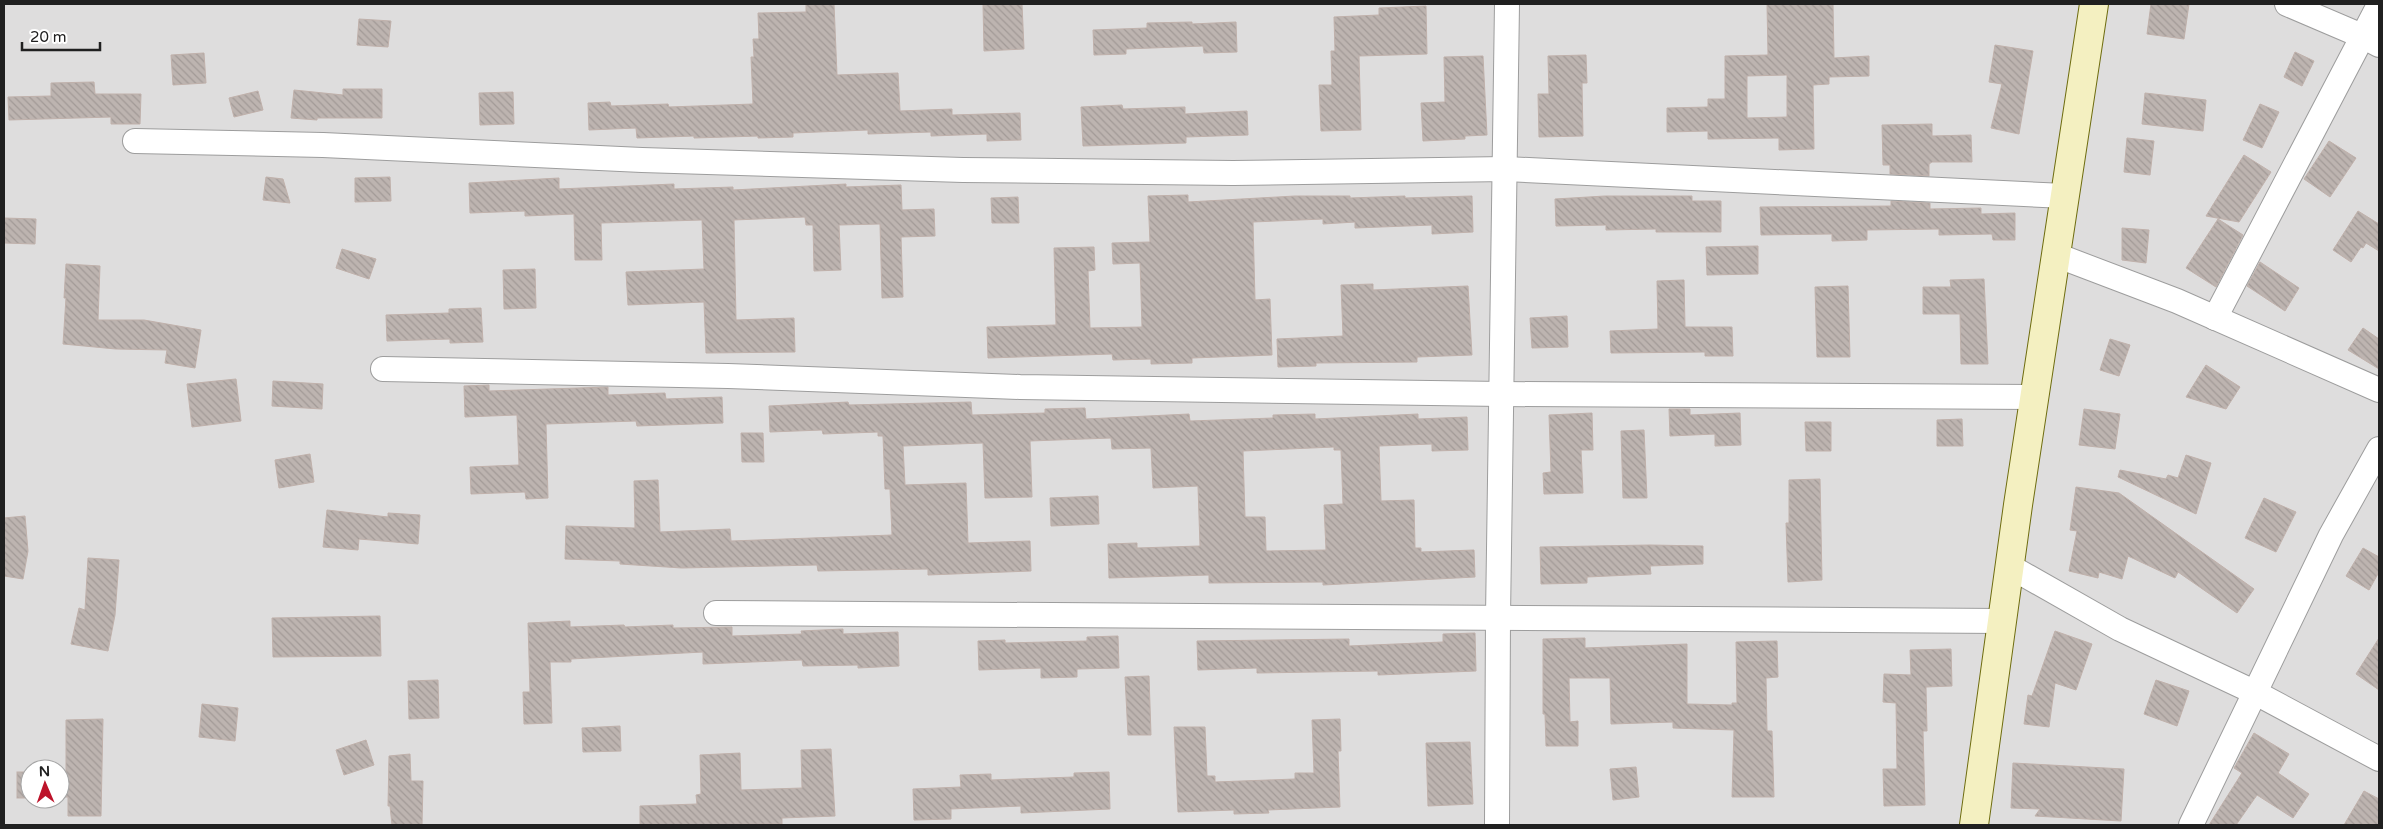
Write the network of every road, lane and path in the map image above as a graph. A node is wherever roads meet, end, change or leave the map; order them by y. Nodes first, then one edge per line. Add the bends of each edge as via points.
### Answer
1 (1507, 4) edge
2 (2094, 4) edge
3 (2287, 4) edge
4 (2379, 5) edge
5 (2371, 41) edge
6 (136, 141) dead end
7 (1506, 169) junction
8 (2065, 196) junction
9 (2056, 254) junction
10 (2214, 318) junction
11 (383, 369) dead end
12 (2379, 390) edge
13 (1502, 394) junction
14 (2034, 397) junction
15 (2379, 449) edge
16 (2009, 566) junction
17 (716, 613) dead end
18 (1498, 617) junction
19 (2002, 621) junction
20 (2254, 692) junction
21 (2379, 759) edge
22 (1498, 825) edge
23 (1974, 825) edge
24 (2191, 825) edge

1 - 7 street
2 - 8 main road
3 - 5 street
4 - 5 street
5 - 10 street
6 - 7 street via 322,144 642,160 964,170 1233,173
7 - 8 street
7 - 13 street
8 - 9 main road
9 - 10 street
9 - 14 main road
10 - 12 street
11 - 13 street via 1020,387
13 - 14 street
13 - 18 street
14 - 16 main road
15 - 20 street via 2331,534
16 - 19 main road
16 - 20 street via 2120,629
17 - 18 street
18 - 19 street
18 - 22 street
19 - 23 main road
20 - 21 street
20 - 24 street

